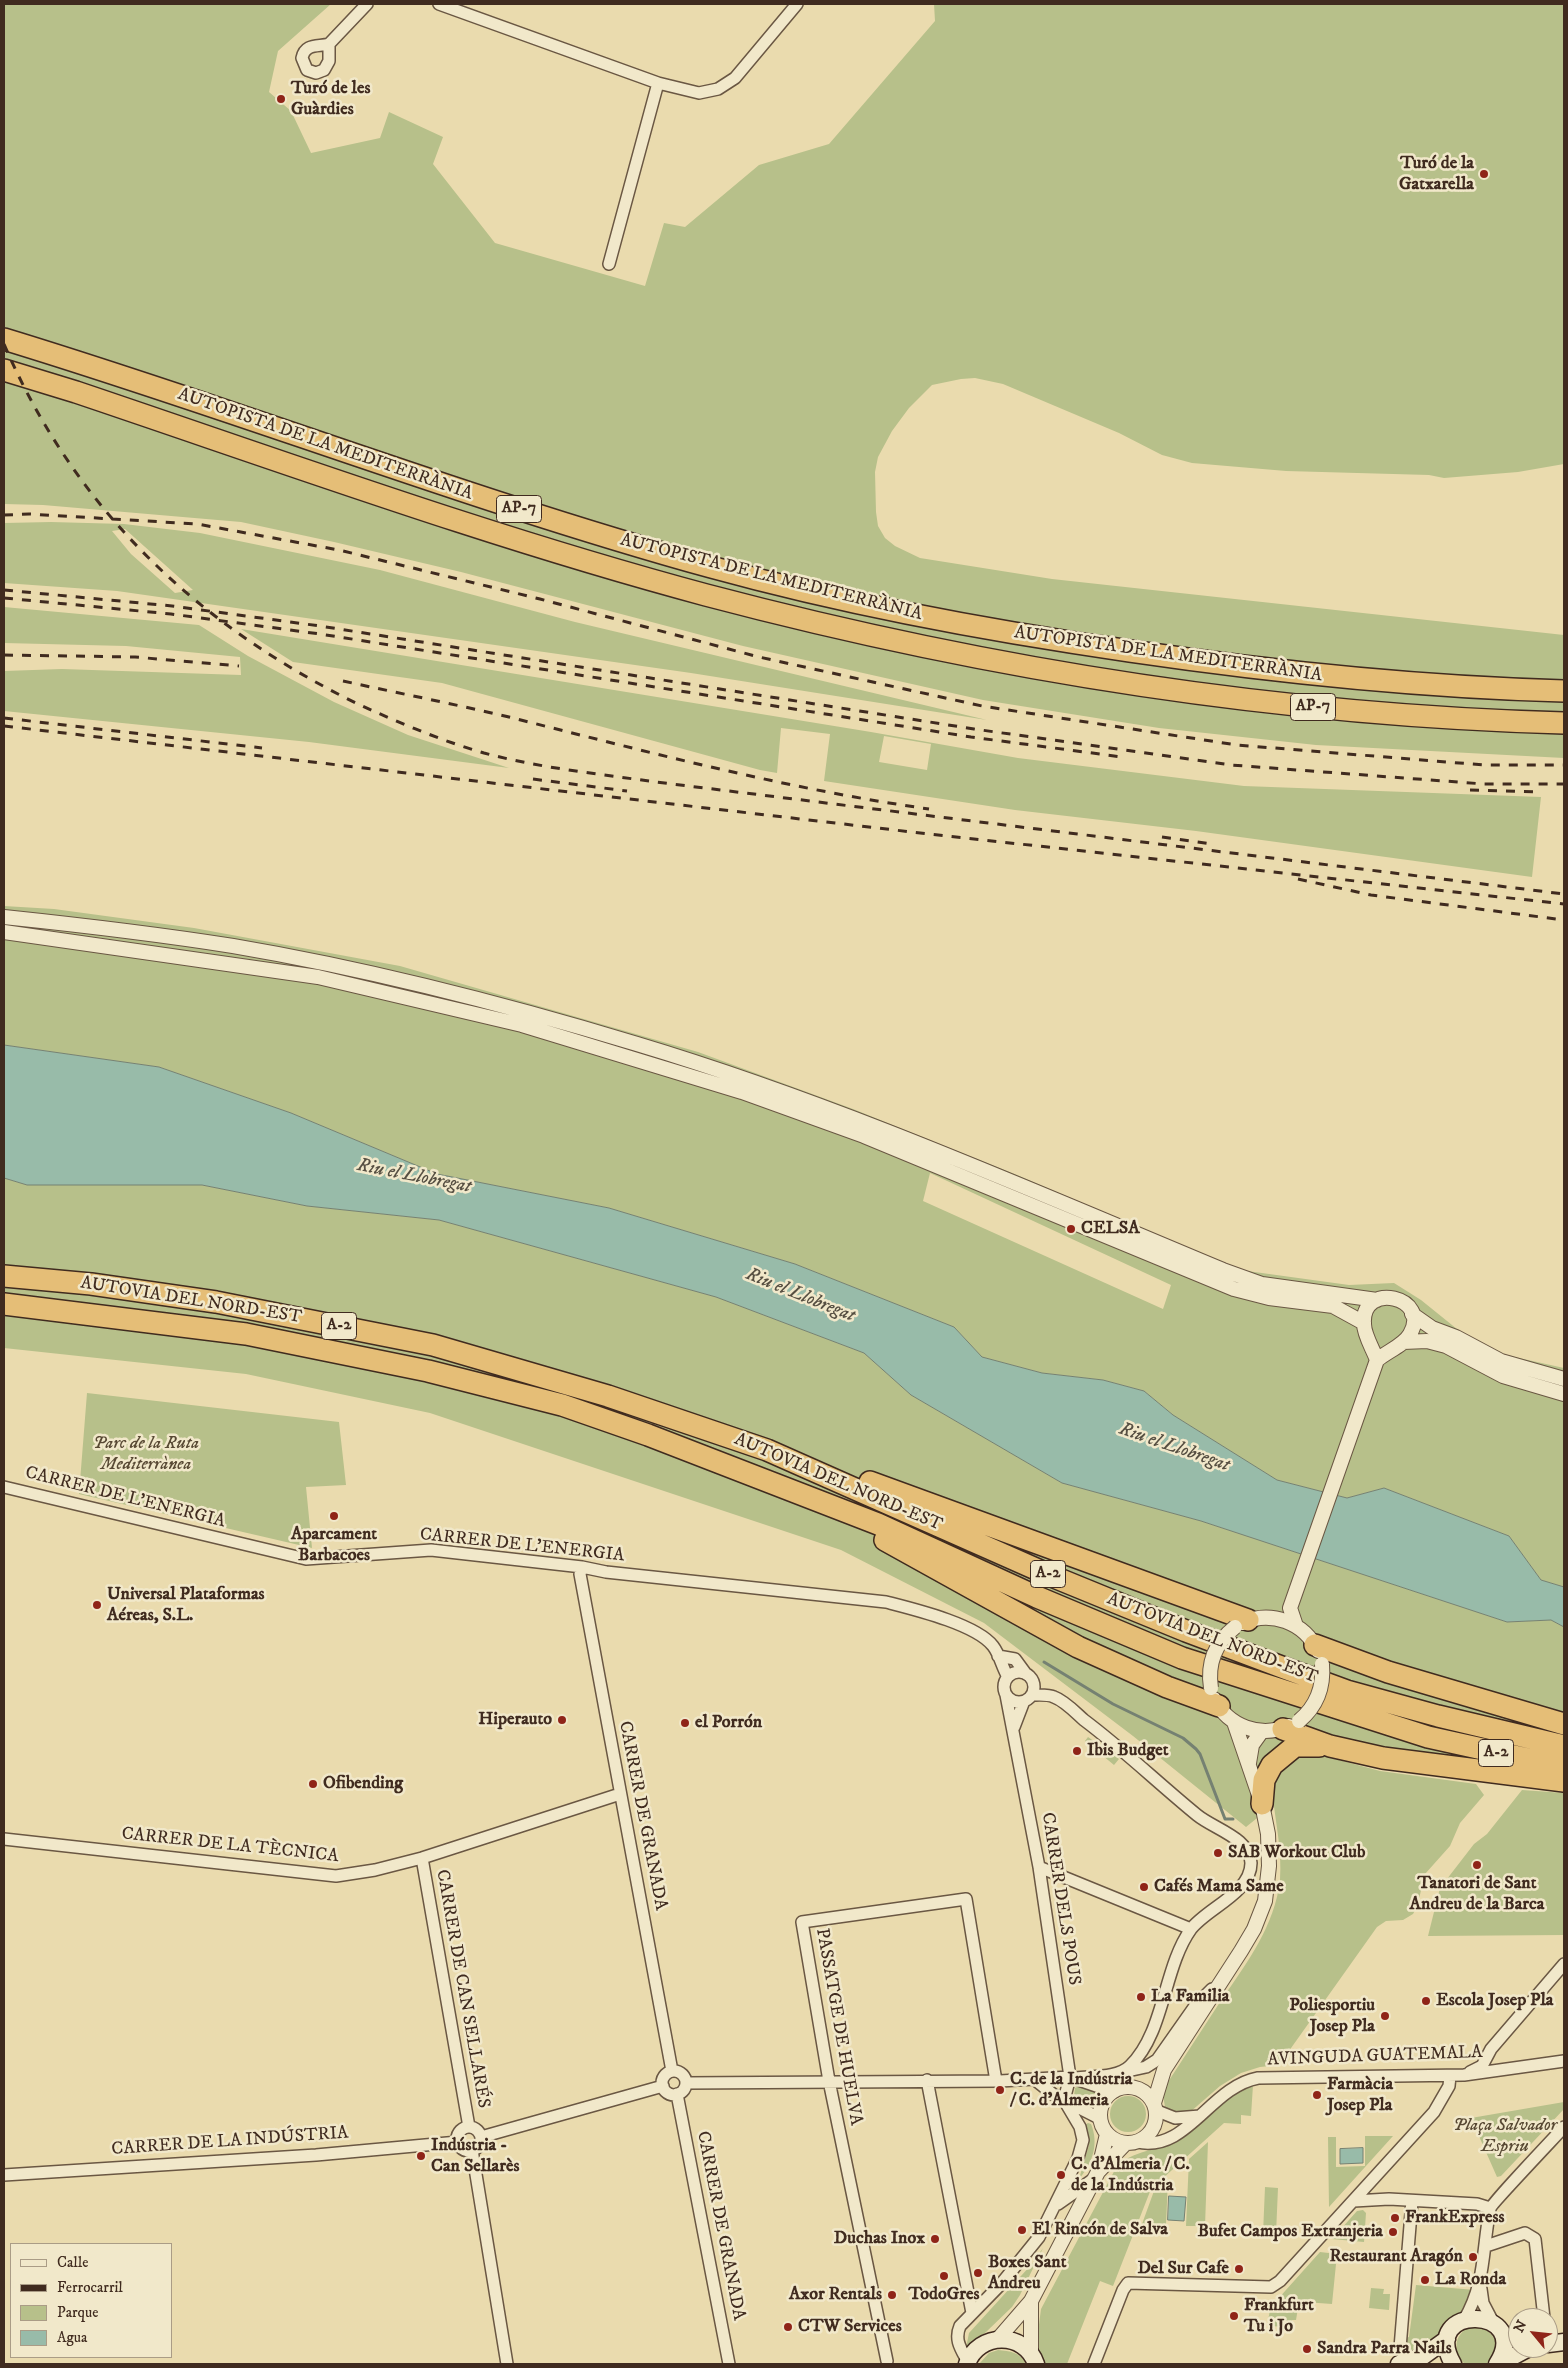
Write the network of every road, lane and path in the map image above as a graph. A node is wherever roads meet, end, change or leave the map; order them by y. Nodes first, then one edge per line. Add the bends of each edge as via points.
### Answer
1 (367, 4) edge
2 (440, 4) edge
3 (797, 4) edge
4 (329, 44) dead end
5 (658, 83) junction
6 (609, 264) dead end
7 (4, 339) edge
8 (4, 370) edge
9 (1564, 691) edge
10 (1564, 723) edge
11 (4, 918) edge
12 (4, 932) edge
13 (4, 1276) edge
14 (1377, 1300) junction
15 (4, 1304) edge
16 (1412, 1314) junction
17 (1366, 1330) junction
18 (1399, 1344) junction
19 (1377, 1360) junction
20 (1564, 1379) edge
21 (1564, 1394) edge
22 (767, 1450) junction
23 (4, 1487) edge
24 (815, 1500) junction
25 (582, 1567) junction
26 (1290, 1608) junction
27 (1273, 1618) junction
28 (1241, 1623) junction
29 (1296, 1626) junction
30 (1319, 1655) junction
31 (998, 1656) junction
32 (1026, 1674) junction
33 (1008, 1677) junction
34 (1006, 1695) junction
35 (1028, 1698) junction
36 (1215, 1698) junction
37 (1234, 1722) junction
38 (1564, 1724) edge
39 (1291, 1725) junction
40 (1014, 1727) junction
41 (1262, 1731) junction
42 (1330, 1746) junction
43 (1564, 1746) edge
44 (1248, 1764) junction
45 (1564, 1767) edge
46 (1564, 1781) edge
47 (620, 1794) junction
48 (1262, 1804) junction
49 (4, 1839) edge
50 (422, 1858) junction
51 (1039, 1866) junction
52 (1192, 1929) junction
53 (1564, 1964) edge
54 (1220, 1980) junction
55 (1564, 2061) edge
56 (1485, 2069) junction
57 (1164, 2070) junction
58 (672, 2071) junction
59 (1123, 2072) junction
60 (1450, 2076) junction
61 (1073, 2077) junction
62 (927, 2080) junction
63 (996, 2080) junction
64 (1034, 2080) junction
65 (829, 2081) junction
66 (686, 2083) junction
67 (663, 2086) junction
68 (1135, 2088) junction
69 (1114, 2092) junction
70 (677, 2094) junction
71 (1064, 2100) junction
72 (1155, 2106) junction
73 (1200, 2116) junction
74 (1101, 2120) junction
75 (469, 2127) junction
76 (1564, 2127) edge
77 (1107, 2134) junction
78 (480, 2137) junction
79 (458, 2142) junction
80 (1132, 2142) junction
81 (472, 2150) junction
82 (4, 2175) edge
83 (1096, 2175) junction
84 (1375, 2176) junction
85 (1389, 2199) junction
86 (1412, 2201) junction
87 (1354, 2202) junction
88 (1056, 2206) junction
89 (1490, 2208) junction
90 (1486, 2246) junction
91 (1480, 2285) junction
92 (1031, 2301) junction
93 (1543, 2308) edge
94 (972, 2313) junction
95 (1464, 2320) junction
96 (1498, 2329) junction
97 (1508, 2334) edge
98 (998, 2339) junction
99 (1447, 2339) junction
100 (1510, 2358) edge
101 (1033, 2359) edge
102 (888, 2361) dead end
103 (968, 2363) edge
104 (1406, 2363) edge
105 (507, 2364) edge
106 (729, 2364) edge
107 (1094, 2364) edge
108 (1453, 2364) edge
109 (1498, 2364) edge

1 - 4 street
2 - 5 street
3 - 5 street via 742,72 727,84 699,93
5 - 6 street
7 - 9 highway, AUTOPISTA DE LA MEDITERRÀNIA / AP-7 via 562,524 714,567 882,608 1045,640 1219,664 1355,679
8 - 10 highway, AUTOPISTA DE LA MEDITERRÀNIA / AP-7 via 564,554 695,592 847,630 1045,670 1208,695 1394,714
11 - 14 street via 234,946 391,978 525,1012 640,1044 855,1118 1262,1284
12 - 17 street via 318,977 522,1024 742,1092 864,1136 1234,1289 1269,1298 1333,1306
13 - 22 highway, AUTOVIA DEL NORD-EST / A-2 via 91,1284 216,1302 433,1345 608,1396
14 - 16 street via 1398,1298
14 - 17 street via 1366,1312
15 - 24 highway, AUTOVIA DEL NORD-EST / A-2 via 246,1334 428,1371 562,1406
16 - 18 street via 1412,1330
16 - 20 street via 1432,1328 1502,1361
17 - 18 street via 1380,1345
17 - 19 street
18 - 19 street
18 - 21 street via 1427,1341 1446,1346 1503,1376
19 - 26 street
22 - 28 highway via 876,1484
22 - 43 highway, AUTOVIA DEL NORD-EST / A-2 via 1054,1577 1287,1670 1347,1691
23 - 25 street, CARRER DE L'ENERGIA via 306,1559 431,1550
24 - 36 highway via 1078,1647 1167,1687
24 - 45 highway, AUTOVIA DEL NORD-EST / A-2 via 878,1524 1037,1597 1182,1658 1428,1737
25 - 31 street, CARRER DE L'ENERGIA via 886,1602 929,1612 979,1635 992,1645
25 - 47 street, CARRER DE GRANADA via 580,1574
26 - 27 street
26 - 29 street
27 - 28 street
27 - 29 street
28 - 36 street, bridge via 1215,1649 1209,1669
29 - 30 street
30 - 38 highway
30 - 39 street, bridge via 1320,1692 1312,1708
31 - 32 street, CARRER DE L'ENERGIA via 1015,1659
31 - 33 street, CARRER DE L'ENERGIA
32 - 33 street via 1016,1673
32 - 35 street via 1034,1685
33 - 34 street via 1004,1685
34 - 35 street via 1014,1701
34 - 40 street, CARRER DELS POUS
35 - 40 street
35 - 52 street via 1054,1696 1120,1747 1207,1823 1244,1845 1249,1852 1251,1865 1246,1878 1237,1890
36 - 37 street
37 - 41 street
37 - 44 street
39 - 41 street
39 - 42 highway
40 - 51 street, CARRER DELS POUS
41 - 44 street via 1252,1745
42 - 46 highway via 1383,1758
42 - 48 highway via 1294,1746 1272,1765 1264,1780
44 - 48 street
47 - 50 street, CARRER DE LA TÈCNICA
47 - 58 street, CARRER DE GRANADA
48 - 54 street via 1268,1834 1269,1866 1265,1901 1254,1929
49 - 50 street, CARRER DE LA TÈCNICA via 336,1876
50 - 75 street, CARRER DE CAN SELLARÉS
51 - 52 street
51 - 61 street, CARRER DELS POUS
52 - 59 street via 1142,2052
53 - 56 street via 1491,2049
54 - 57 street
54 - 59 street via 1195,2006 1157,2060 1146,2067
55 - 56 street, AVINGUDA GUATEMALA
56 - 60 street, AVINGUDA GUATEMALA
57 - 68 street
57 - 72 street
58 - 66 street via 682,2074
58 - 67 street via 665,2076
59 - 61 street
60 - 73 street, AVINGUDA GUATEMALA via 1258,2078 1227,2090
60 - 84 street via 1449,2086 1434,2112
61 - 64 street
61 - 69 street
61 - 71 street
62 - 63 street
62 - 65 street
62 - 94 street
63 - 64 street
63 - 65 street, PASSATGE DE HUELVA via 966,1900 802,1922
64 - 71 street
65 - 66 street
65 - 102 street, PASSATGE DE HUELVA
66 - 70 street via 684,2090
67 - 70 street via 669,2093
67 - 78 street
68 - 69 street via 1120,2088
68 - 72 street via 1145,2092
69 - 74 street via 1104,2102
70 - 106 street, CARRER DE GRANADA
71 - 74 street
71 - 88 street via 1084,2140
72 - 73 street via 1175,2118
72 - 80 street via 1153,2128 1146,2137
73 - 80 street, AVINGUDA GUATEMALA via 1183,2132 1168,2139 1147,2144
74 - 77 street
75 - 78 street
75 - 79 street via 460,2133
76 - 89 street
77 - 80 street via 1116,2140
77 - 83 street
78 - 81 street via 479,2146
79 - 81 street via 463,2148
79 - 82 street, CARRER DE LA INDÚSTRIA via 316,2155
80 - 83 street
81 - 105 street
83 - 88 street
83 - 92 street
84 - 85 street via 1376,2190
84 - 87 street
85 - 86 street
85 - 87 street
86 - 89 street via 1477,2204
86 - 104 street via 1400,2348
87 - 107 street via 1271,2287 1128,2283
88 - 94 street via 1027,2255
89 - 90 street
90 - 91 street
90 - 93 street via 1525,2233 1535,2239
91 - 95 street
91 - 96 street via 1483,2303
92 - 98 street
92 - 101 street
94 - 103 street via 957,2333 959,2347
95 - 96 main road via 1481,2318
95 - 99 main road via 1456,2324
96 - 97 main road
96 - 109 main road via 1504,2349
98 - 101 main road via 1014,2341
98 - 103 main road via 977,2349
99 - 104 main road
99 - 108 main road via 1447,2352
100 - 109 main road

